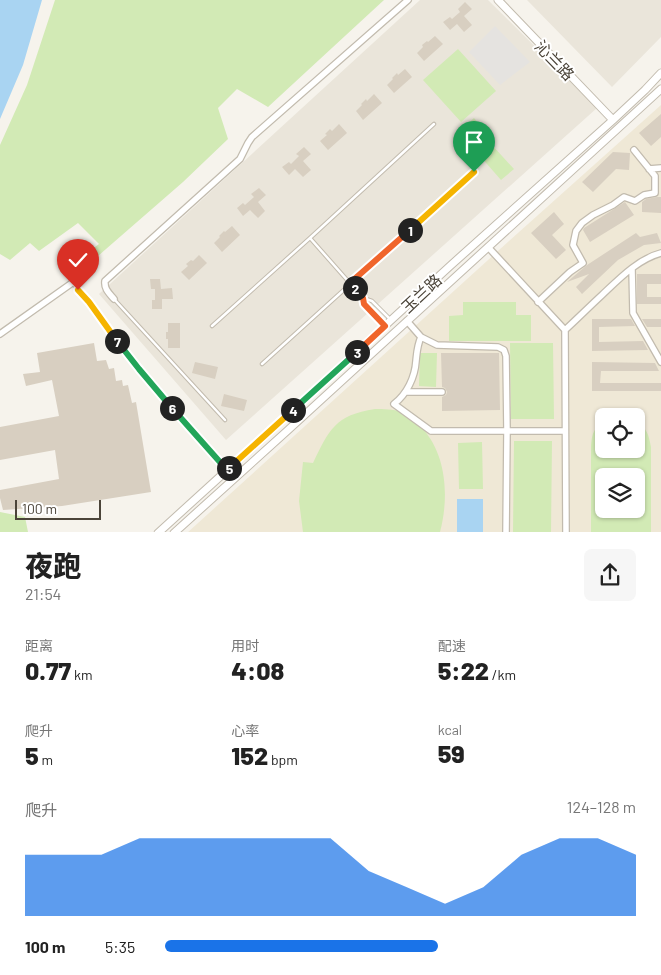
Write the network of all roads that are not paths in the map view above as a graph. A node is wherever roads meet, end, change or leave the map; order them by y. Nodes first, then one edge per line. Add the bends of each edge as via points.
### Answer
1 (408, 0) edge
2 (498, 0) edge
3 (661, 73) edge
4 (661, 89) edge
5 (613, 120) junction
6 (434, 124) dead end
7 (634, 150) dead end
8 (661, 168) edge
9 (649, 169) junction
10 (474, 172) dead end
11 (310, 238) junction
12 (488, 247) junction
13 (661, 253) edge
14 (632, 269) junction
15 (72, 283) joint
16 (350, 283) junction
17 (114, 298) joint
18 (363, 298) junction
19 (538, 302) junction
20 (391, 320) junction
21 (407, 321) junction
22 (212, 326) dead end
23 (385, 326) junction
24 (565, 330) junction
25 (0, 334) edge
26 (421, 337) junction
27 (661, 362) edge
28 (262, 364) dead end
29 (406, 392) junction
30 (442, 392) dead end
31 (225, 420) dead end
32 (507, 431) junction
33 (565, 431) junction
34 (227, 470) junction
35 (158, 532) edge
36 (174, 532) edge
37 (506, 532) edge
38 (566, 532) edge

1 - 17 street via 252,137 240,159 105,281 107,291
2 - 5 street, 沁兰路
3 - 5 street, 玉兰路
4 - 12 street, 玉兰路
5 - 20 street, 玉兰路
6 - 11 lane
7 - 9 street
8 - 9 street
9 - 19 street via 655,176 655,193 635,201 624,197 582,223 576,231 573,245 583,263
10 - 16 lane
11 - 16 lane
11 - 22 lane
12 - 19 street
12 - 21 street, 玉兰路
13 - 14 street
14 - 24 street
14 - 27 street via 633,313
15 - 25 street
15 - 34 lane via 139,369
16 - 18 lane
16 - 28 lane
17 - 31 lane
18 - 20 lane via 372,301
18 - 23 lane via 364,304
19 - 24 street
20 - 23 street, 玉兰路
21 - 26 street
21 - 36 street, 玉兰路
23 - 34 street, 玉兰路
24 - 33 street
26 - 29 street
26 - 32 street via 437,345 498,347 504,350
29 - 30 street
29 - 32 street via 394,404 431,431
32 - 33 street
32 - 37 street
33 - 38 street
34 - 35 street, 玉兰路

